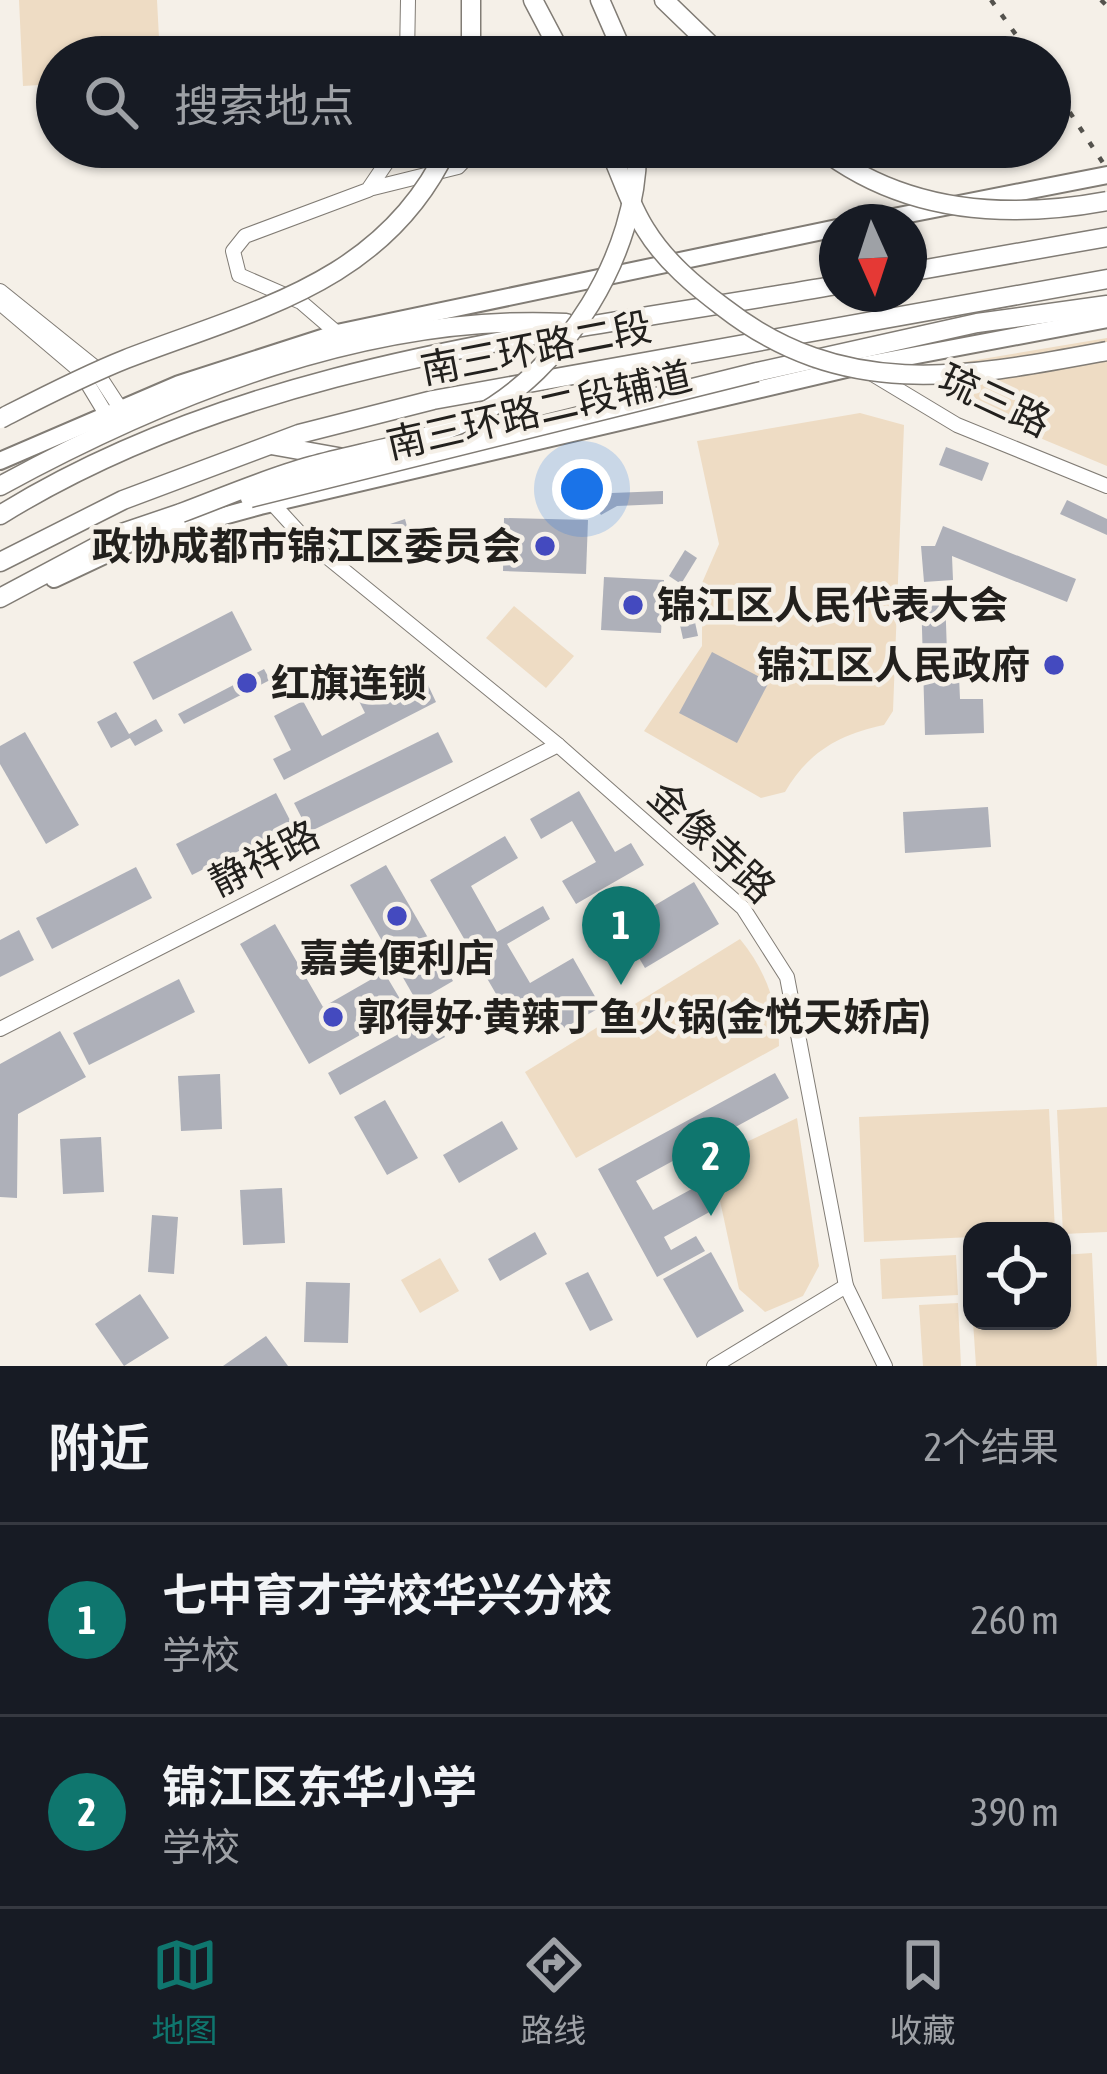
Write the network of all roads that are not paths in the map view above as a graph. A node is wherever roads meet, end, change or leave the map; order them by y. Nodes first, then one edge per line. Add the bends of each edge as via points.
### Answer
1 (408, 0) edge
2 (471, 0) edge
3 (533, 0) edge
4 (600, 0) edge
5 (664, 0) edge
6 (407, 36) edge
7 (471, 36) edge
8 (552, 36) edge
9 (616, 36) edge
10 (701, 36) edge
11 (383, 168) edge
12 (435, 168) edge
13 (454, 168) edge
14 (617, 168) edge
15 (635, 168) edge
16 (852, 168) edge
17 (1107, 175) edge
18 (368, 190) junction
19 (1107, 201) edge
20 (927, 210) edge
21 (819, 232) edge
22 (1107, 237) edge
23 (927, 269) edge
24 (1107, 279) edge
25 (819, 288) edge
26 (0, 291) edge
27 (0, 303) edge
28 (1107, 305) edge
29 (1107, 319) edge
30 (607, 325) junction
31 (337, 342) junction
32 (1107, 351) edge
33 (859, 366) junction
34 (113, 411) junction
35 (0, 419) edge
36 (582, 434) junction
37 (266, 444) junction
38 (0, 461) edge
39 (375, 464) junction
40 (0, 486) edge
41 (1107, 486) edge
42 (273, 504) junction
43 (181, 513) junction
44 (0, 514) edge
45 (139, 539) junction
46 (0, 562) edge
47 (0, 598) edge
48 (0, 608) edge
49 (558, 745) junction
50 (0, 1029) edge
51 (846, 1286) junction
52 (714, 1366) edge
53 (885, 1366) edge

1 - 6 street
2 - 7 highway
3 - 8 highway
4 - 9 highway
5 - 10 highway
11 - 18 street
12 - 35 highway, bridge via 412,207 326,282 121,361
13 - 18 street
14 - 32 highway, bridge via 645,230 689,281 784,347 826,364 896,377 956,375
15 - 43 highway, bridge via 615,257 583,314 534,373 472,418
16 - 19 highway, bridge via 942,204 1031,212
17 - 20 main road
18 - 31 street via 245,236 233,251 239,275 301,302
21 - 31 main road
22 - 23 highway
24 - 37 highway, 南三环路二段 via 455,396
25 - 30 highway, 南三环路二段
26 - 34 street via 92,365
27 - 34 street via 80,371
28 - 43 highway, bridge via 977,323 757,372
29 - 33 main road, 南三环路二段辅道
30 - 31 highway via 515,320
30 - 44 highway, 南三环路二段 via 412,356 203,417 56,480
31 - 34 main road
31 - 40 highway via 112,428
33 - 36 main road, 南三环路二段辅道
33 - 41 street, 琉三路 via 957,425
34 - 38 main road
36 - 39 street
36 - 42 main road, 南三环路二段辅道
37 - 39 highway
37 - 46 highway, 南三环路二段 via 123,500
39 - 45 street via 277,485
42 - 45 main road, 南三环路二段辅道
42 - 49 street, 金像寺路
43 - 47 highway via 122,533
45 - 48 main road, 南三环路二段辅道
49 - 50 street, 静祥路
49 - 51 street, 金像寺路 via 743,908 788,977
51 - 52 street
51 - 53 street, 金像寺路

